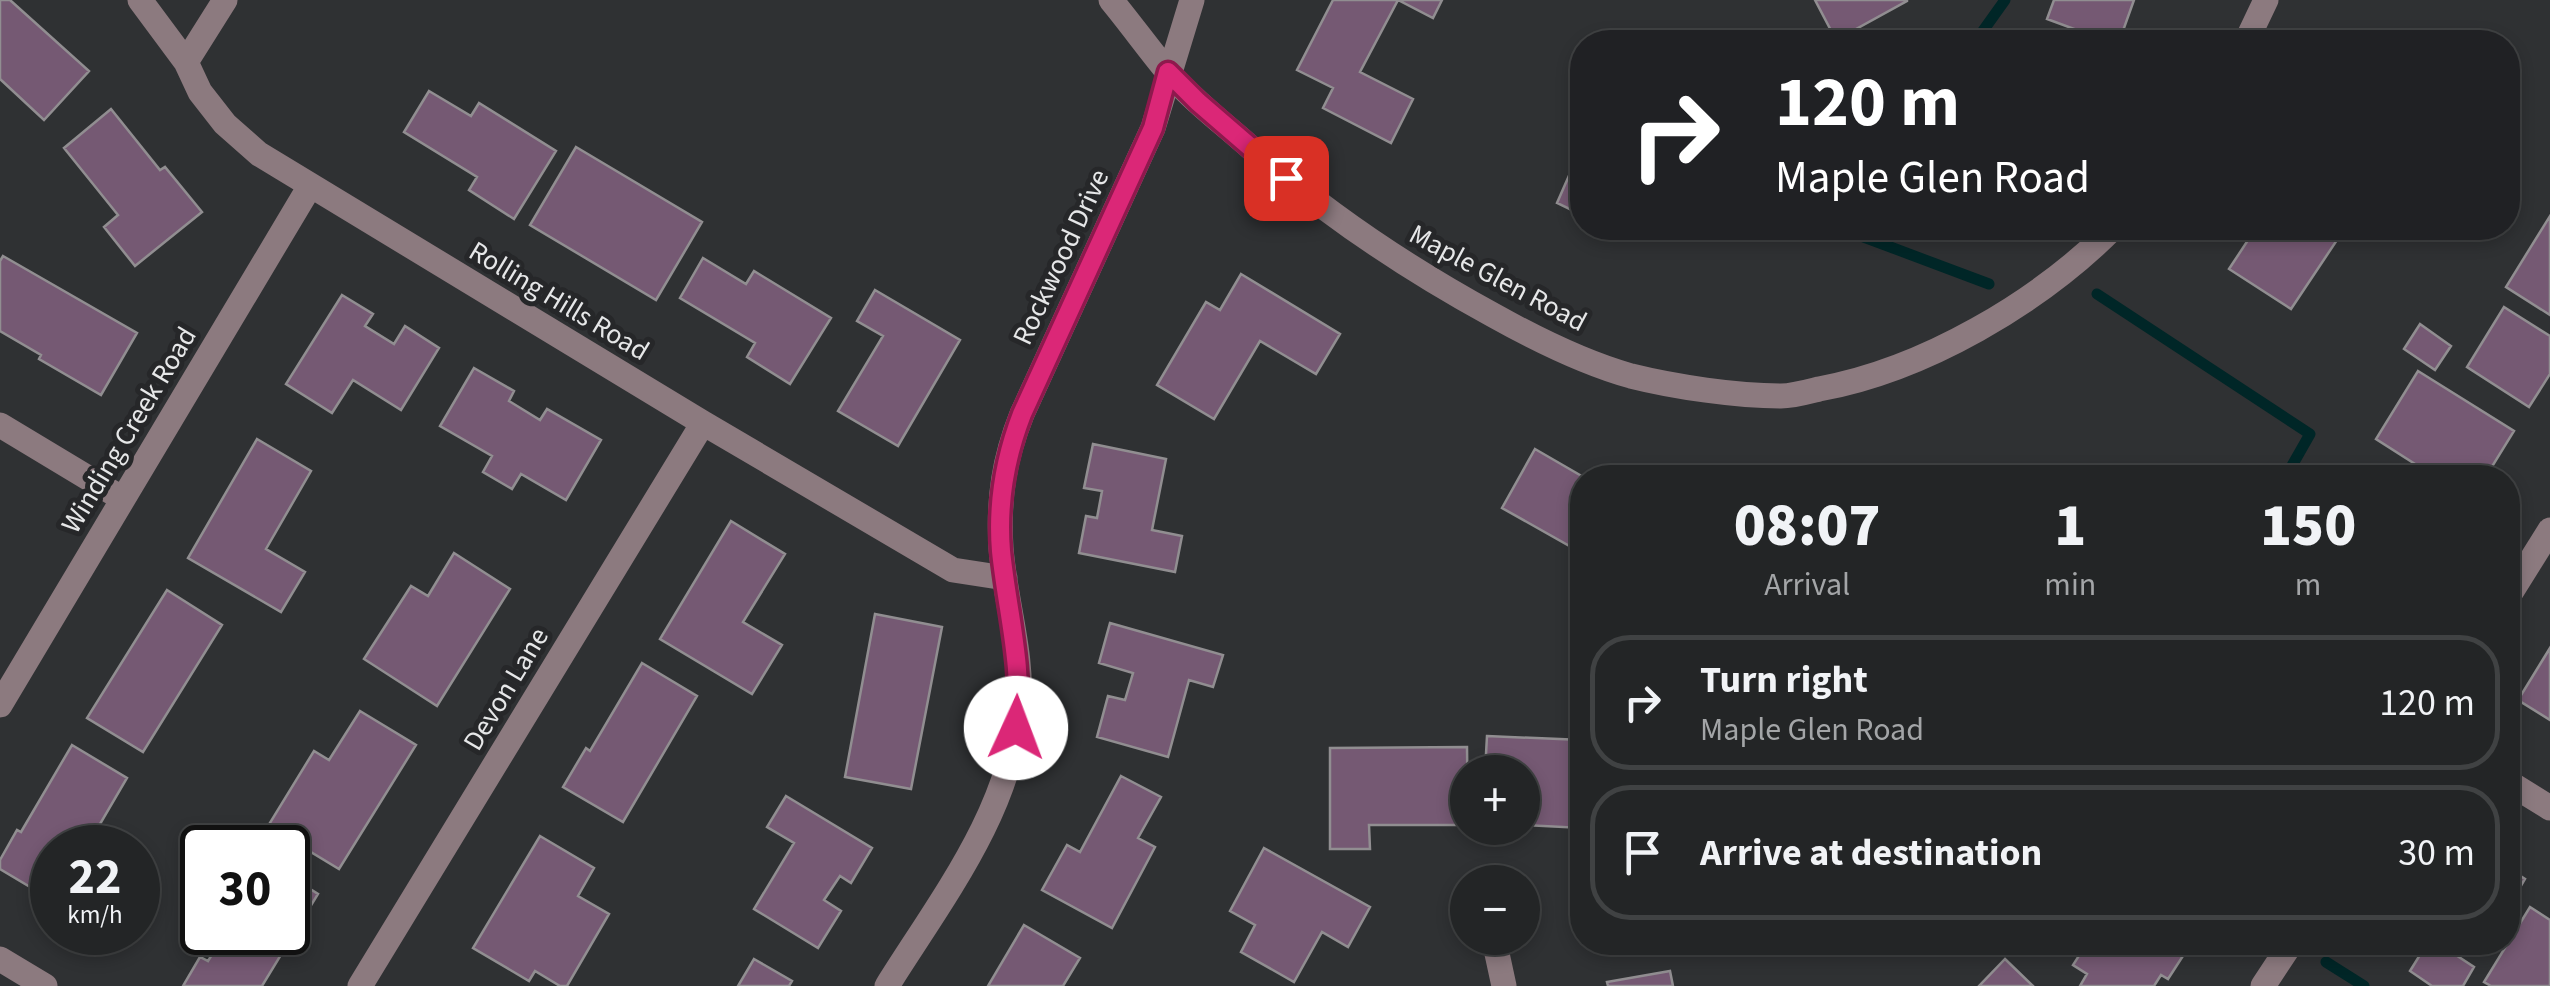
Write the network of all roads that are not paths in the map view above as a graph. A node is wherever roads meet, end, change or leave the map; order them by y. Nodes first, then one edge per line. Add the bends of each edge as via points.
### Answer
1 (140, 0) edge
2 (225, 0) edge
3 (1111, 0) edge
4 (1192, 0) edge
5 (2266, 0) edge
6 (2252, 30) edge
7 (186, 62) junction
8 (1168, 72) junction
9 (310, 186) junction
10 (2099, 240) edge
11 (702, 424) junction
12 (0, 425) edge
13 (123, 500) junction
14 (2550, 530) edge
15 (1006, 578) junction
16 (2520, 578) edge
17 (0, 705) edge
18 (2520, 789) edge
19 (2550, 808) edge
20 (1497, 955) edge
21 (2283, 955) edge
22 (0, 958) edge
23 (45, 986) edge
24 (360, 986) edge
25 (887, 986) edge
26 (1504, 986) edge
27 (2263, 986) edge

1 - 7 street, Rolling Hills Road
2 - 7 street
3 - 8 street, Maple Glen Road
4 - 8 street, Rockwood Drive
5 - 6 street
7 - 9 street, Rolling Hills Road via 225,124
8 - 10 street, Maple Glen Road via 1286,178 1424,278 1535,338 1630,375 1673,384 1784,396 1864,379 2015,306
8 - 15 street, Rockwood Drive via 1153,128 1009,448 1002,483
9 - 11 street, Rolling Hills Road
9 - 13 street, Winding Creek Road
11 - 15 street, Rolling Hills Road via 953,570
11 - 24 street, Devon Lane
12 - 13 street
13 - 17 street, Winding Creek Road
14 - 16 street
15 - 25 street, Rockwood Drive via 1020,704 1013,753 973,848
18 - 19 street
20 - 26 street
21 - 27 street
22 - 23 street

